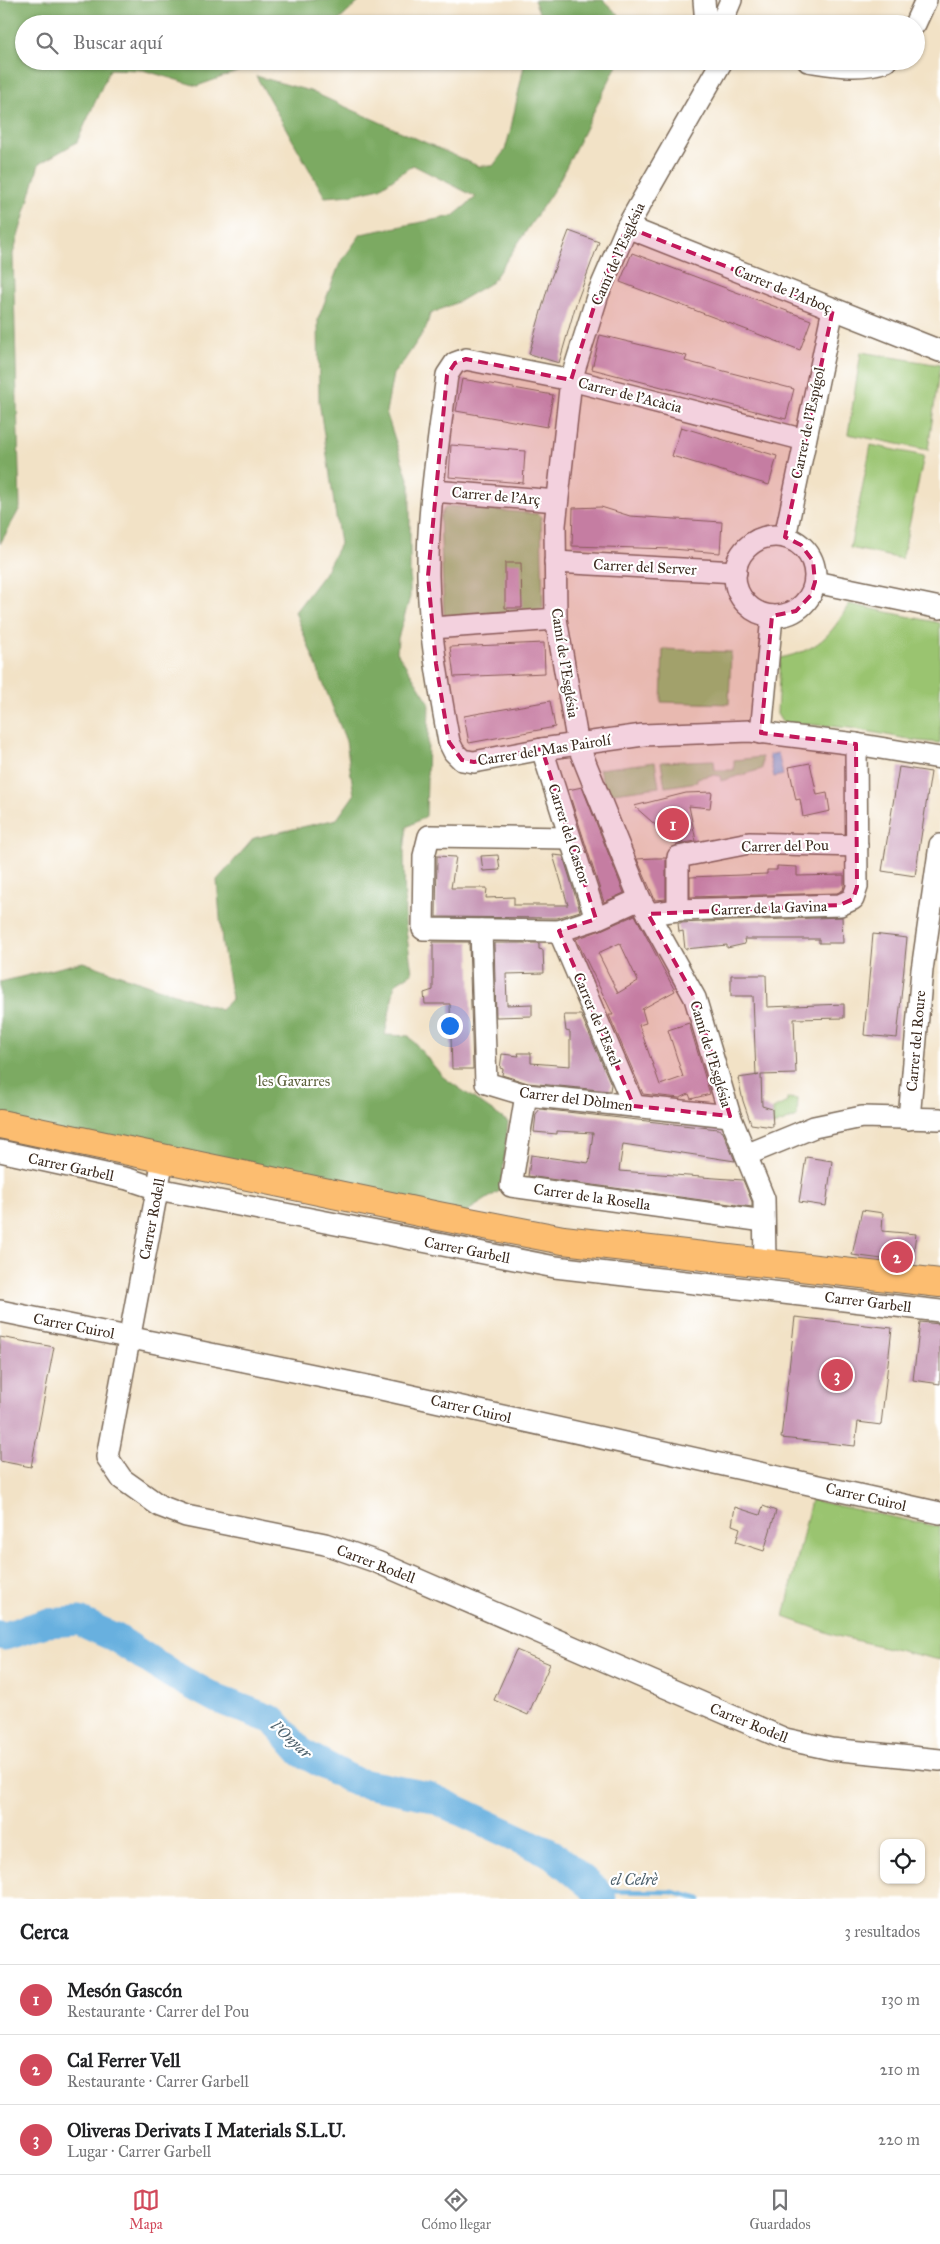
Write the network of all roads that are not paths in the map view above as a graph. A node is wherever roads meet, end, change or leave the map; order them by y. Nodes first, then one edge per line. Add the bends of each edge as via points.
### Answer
1 (704, 0) edge
2 (731, 0) edge
3 (926, 0) edge
4 (705, 15) edge
5 (725, 15) edge
6 (919, 15) edge
7 (717, 70) edge
8 (627, 227) junction
9 (833, 309) junction
10 (940, 351) edge
11 (455, 363) joint
12 (571, 380) junction
13 (805, 440) junction
14 (434, 491) junction
15 (557, 501) junction
16 (785, 537) junction
17 (555, 562) junction
18 (736, 572) junction
19 (815, 582) junction
20 (940, 608) edge
21 (772, 616) junction
22 (556, 619) junction
23 (432, 628) junction
24 (761, 733) junction
25 (856, 744) junction
26 (578, 745) junction
27 (542, 749) junction
28 (940, 758) edge
29 (570, 838) junction
30 (940, 845) edge
31 (857, 846) junction
32 (644, 906) junction
33 (678, 910) junction
34 (596, 919) junction
35 (481, 930) junction
36 (559, 932) junction
37 (526, 1096) junction
38 (634, 1106) junction
39 (730, 1116) junction
40 (909, 1118) junction
41 (940, 1119) edge
42 (0, 1124) edge
43 (0, 1151) edge
44 (746, 1155) junction
45 (163, 1159) junction
46 (158, 1189) junction
47 (764, 1220) junction
48 (765, 1264) junction
49 (940, 1283) edge
50 (0, 1311) edge
51 (940, 1311) edge
52 (130, 1337) junction
53 (940, 1514) edge
54 (940, 1760) edge

1 - 4 street
2 - 5 street
3 - 6 street
7 - 8 street, Camí de l'Església
8 - 9 street, Carrer de l'Arboç
8 - 12 street, Camí de l'Església via 598,294
9 - 10 street, Carrer de l'Arboç
9 - 13 street, Carrer de l'Espígol
11 - 12 street, Carrer de l'Acàcia via 466,359
11 - 14 street, Carrer del Mas Pairolí via 447,375
12 - 13 street, Carrer de l'Acàcia
12 - 15 street, Camí de l'Església
13 - 16 street, Carrer de l'Espígol
14 - 15 street, Carrer de l'Arç
14 - 23 street, Carrer del Mas Pairolí via 428,576
15 - 17 street, Camí de l'Església
16 - 18 street via 769,536 756,540 743,551
16 - 19 street via 801,545 813,561
17 - 18 street, Carrer del Server
17 - 22 street, Camí de l'Església
18 - 21 street via 737,590 742,600 752,609
19 - 20 street
19 - 21 street via 811,595 796,611
21 - 24 street
22 - 23 street
22 - 26 street, Camí de l'Església
23 - 27 street, Carrer del Mas Pairolí via 441,698 449,742 454,752 462,760 474,762
24 - 25 street, Carrer del Mas Pairolí
24 - 26 street, Carrer del Mas Pairolí via 643,735
25 - 28 street, Carrer del Mas Pairolí
25 - 31 street, Carrer de la Gavina
26 - 27 street, Carrer del Mas Pairolí
26 - 32 street, Camí de l'Església
27 - 29 street, Carrer del Castor
29 - 34 street, Carrer del Castor
29 - 35 street via 429,836 424,856 423,929
30 - 40 street, Carrer del Roure via 922,970
31 - 33 street, Carrer de la Gavina via 857,887 853,899 840,906
31 - 33 street, Carrer del Pou via 749,843 678,857
32 - 33 street, Carrer de la Gavina
32 - 34 street, Carrer de la Gavina
32 - 39 street, Camí de l'Església via 695,998
34 - 36 street, Carrer de la Gavina
35 - 36 street
35 - 37 street, Carrer del Dòlmen via 486,1083
36 - 38 street, Carrer de l'Estel
37 - 38 street, Carrer del Dòlmen
37 - 47 street, Carrer de la Rosella via 511,1186
38 - 39 street, Carrer del Dòlmen
39 - 44 street, Camí de l'Església
40 - 41 street
40 - 44 street via 862,1117 814,1127
42 - 45 main road
43 - 46 street, Carrer Garbell via 128,1179
44 - 47 street, Camí de l'Església via 764,1200
45 - 46 street, Carrer Rodell
45 - 48 main road via 563,1240
46 - 51 street, Carrer Garbell via 555,1267
46 - 52 street, Carrer Rodell
47 - 48 street, Camí de l'Església
48 - 49 main road
50 - 52 street, Carrer Cuirol
52 - 53 street, Carrer Cuirol via 372,1387
52 - 54 street, Carrer Rodell via 107,1457 122,1479 160,1506 186,1516 325,1544 377,1562 785,1739 831,1748

